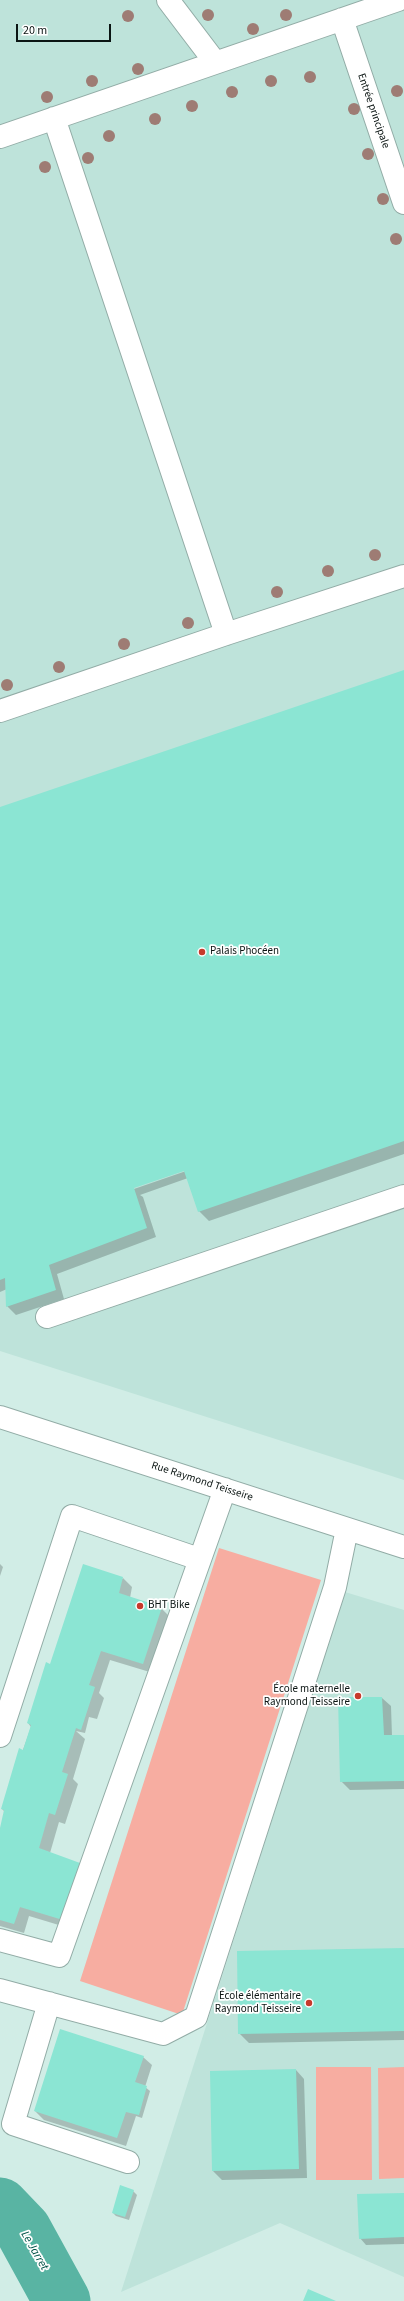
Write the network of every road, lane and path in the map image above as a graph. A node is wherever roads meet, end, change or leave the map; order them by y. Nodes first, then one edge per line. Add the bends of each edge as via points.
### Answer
1 (168, 0) edge
2 (398, 0) edge
3 (342, 19) junction
4 (215, 62) junction
5 (54, 118) junction
6 (0, 137) edge
7 (404, 203) edge
8 (404, 576) edge
9 (226, 634) junction
10 (0, 711) edge
11 (404, 1196) edge
12 (47, 1317) dead end
13 (0, 1417) edge
14 (225, 1489) junction
15 (347, 1529) junction
16 (404, 1547) edge
17 (199, 1559) junction
18 (0, 1736) edge
19 (0, 1940) edge
20 (0, 1990) edge
21 (49, 2003) junction
22 (128, 2162) dead end

1 - 4 street
2 - 3 street
3 - 4 street
3 - 7 street, Entrée principale
4 - 5 street
5 - 6 street
5 - 9 street
8 - 9 street
9 - 10 street
11 - 12 street
13 - 14 street, Rue Raymond Teisseire
14 - 15 street, Rue Raymond Teisseire
14 - 17 street
15 - 16 street, Rue Raymond Teisseire
15 - 21 street via 335,1587 196,2017 163,2034
17 - 18 street via 72,1516
17 - 19 street via 59,1956
20 - 21 street
21 - 22 street via 13,2124

